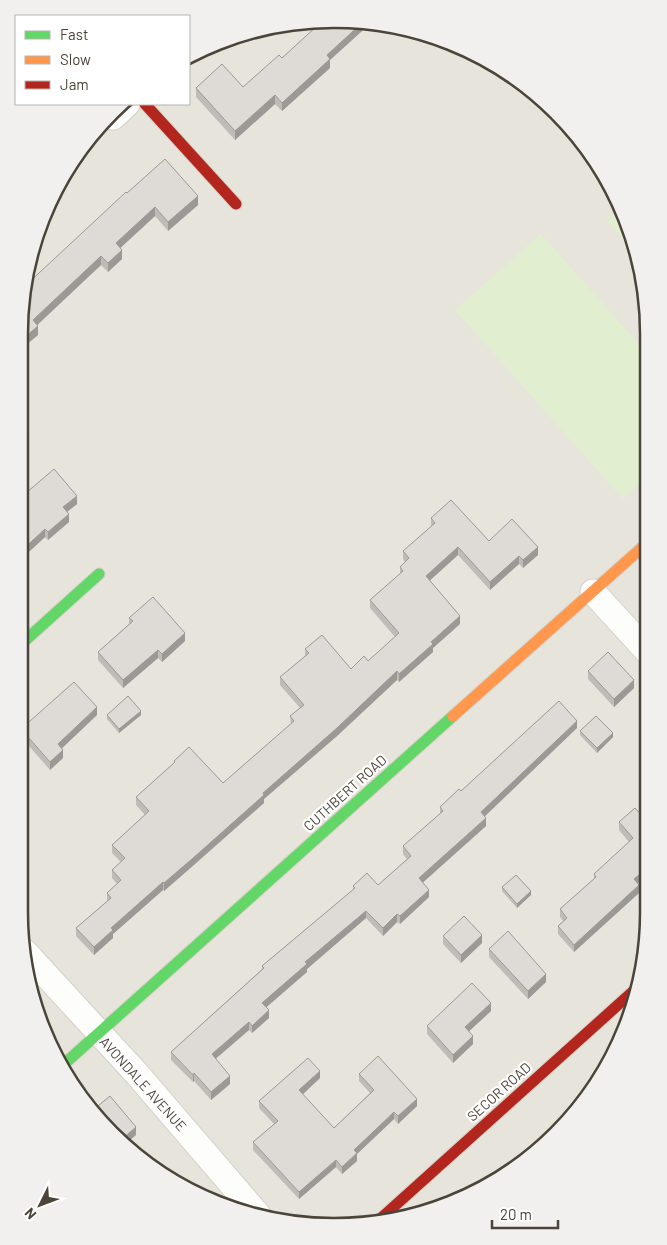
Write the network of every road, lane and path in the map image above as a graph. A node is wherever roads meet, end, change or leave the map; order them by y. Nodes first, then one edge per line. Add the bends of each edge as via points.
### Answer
1 (146, 105) edge
2 (236, 204) dead end
3 (640, 549) edge
4 (99, 574) dead end
5 (593, 592) junction
6 (28, 638) edge
7 (640, 643) edge
8 (31, 958) edge
9 (627, 997) edge
10 (98, 1033) junction
11 (67, 1062) edge
12 (250, 1206) edge
13 (387, 1213) edge

1 - 2 street
3 - 5 street, CUTHBERT ROAD
4 - 6 street
5 - 7 street
5 - 10 street, CUTHBERT ROAD
8 - 10 street, AVONDALE AVENUE
9 - 13 street, SECOR ROAD
10 - 11 street, CUTHBERT ROAD
10 - 12 street, AVONDALE AVENUE

